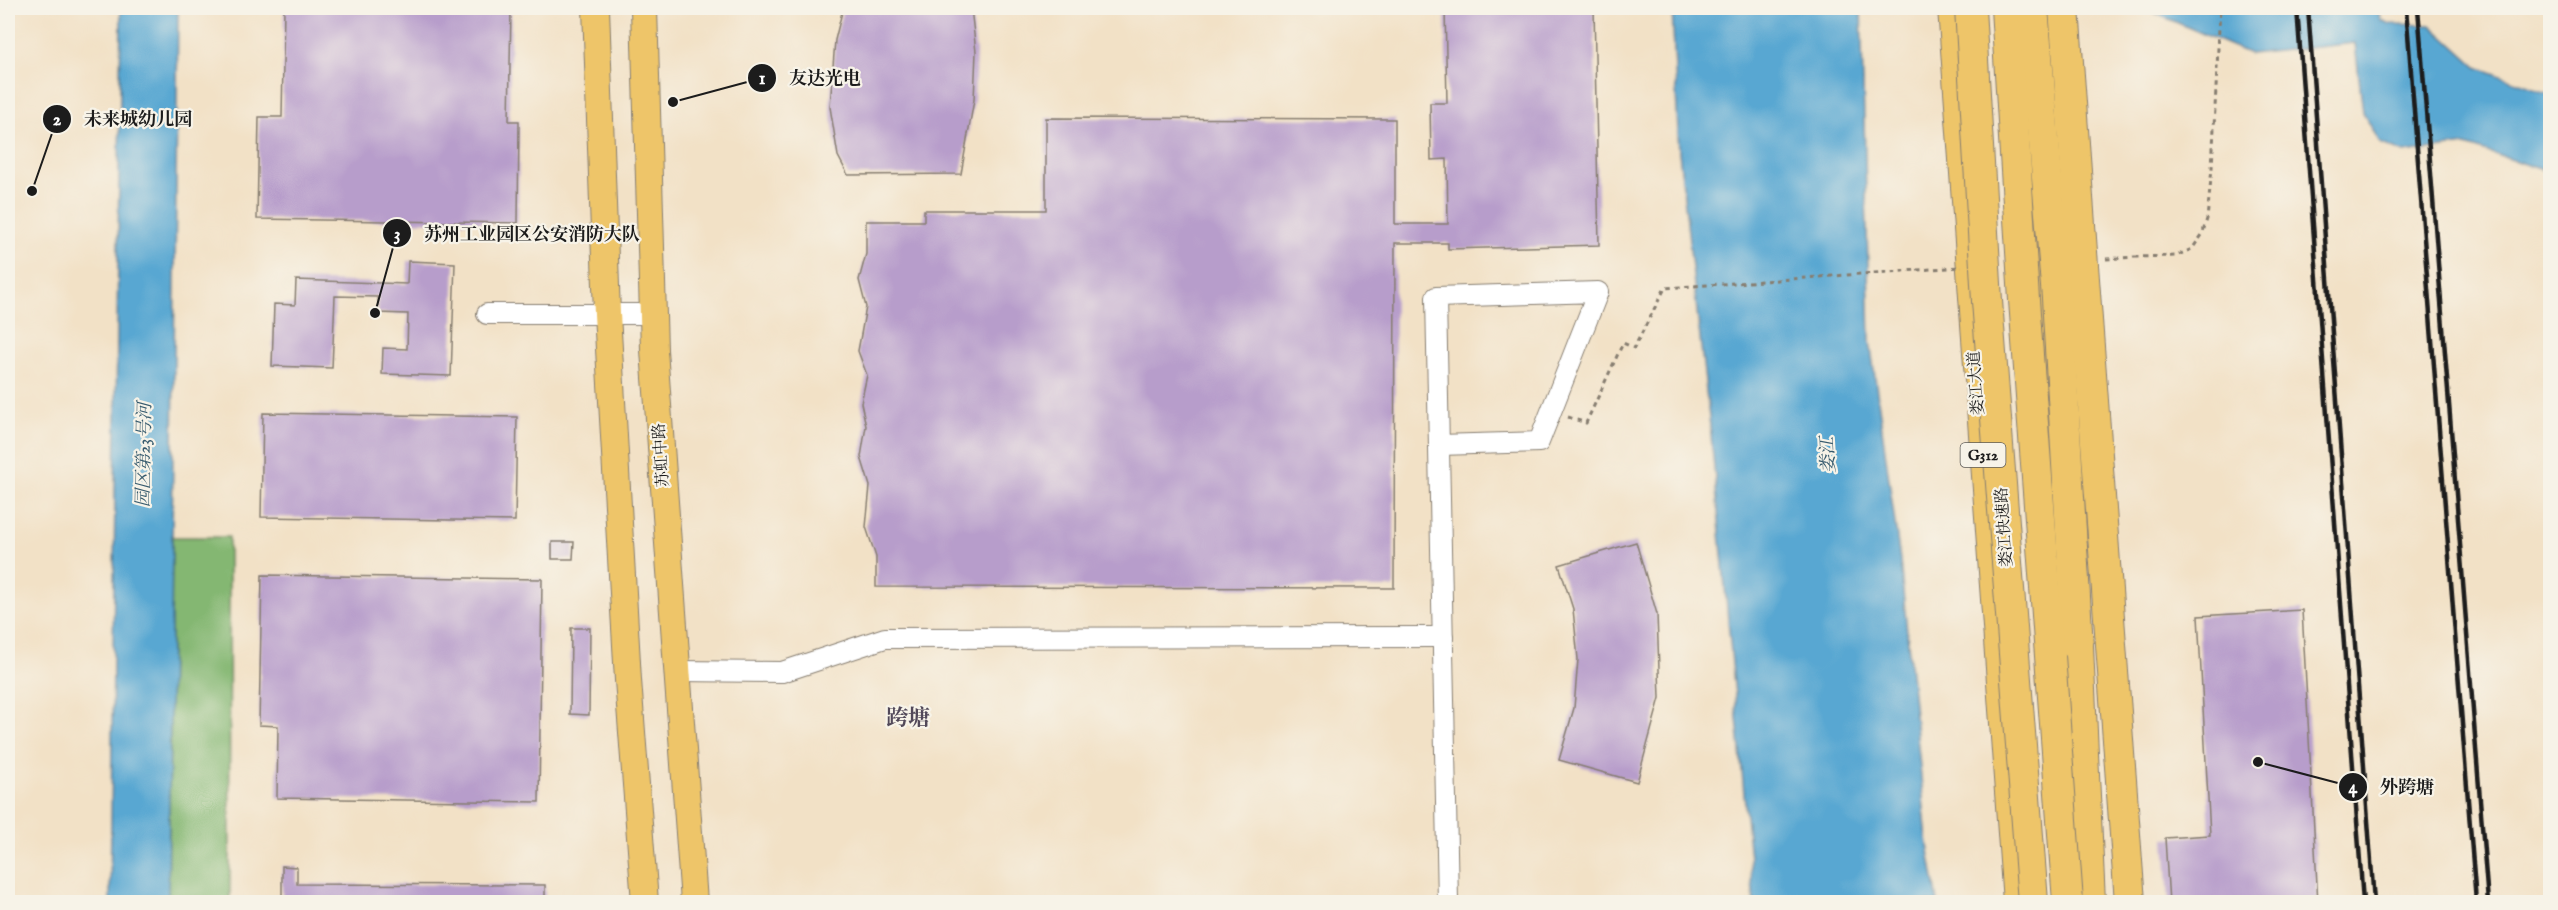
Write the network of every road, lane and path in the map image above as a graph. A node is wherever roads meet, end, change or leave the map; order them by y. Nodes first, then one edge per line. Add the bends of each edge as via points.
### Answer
1 (596, 8) edge
2 (644, 8) edge
3 (1951, 8) edge
4 (1970, 8) edge
5 (2007, 8) edge
6 (2022, 8) edge
7 (2033, 8) edge
8 (2064, 8) edge
9 (2220, 8) edge
10 (2134, 257) dead end
11 (1917, 270) dead end
12 (487, 314) dead end
13 (607, 314) junction
14 (652, 314) junction
15 (1551, 411) junction
16 (1439, 445) junction
17 (1443, 637) junction
18 (678, 671) junction
19 (2028, 836) junction
20 (645, 903) edge
21 (694, 903) edge
22 (1448, 903) edge
23 (2016, 903) edge
24 (2027, 903) edge
25 (2033, 903) edge
26 (2068, 903) edge
27 (2085, 903) edge
28 (2090, 903) edge
29 (2130, 903) edge

1 - 13 main road
2 - 14 main road, 苏虹中路
3 - 23 main road, 娄江大道 / G312
4 - 19 highway, 娄江快速路 / G312, bridge via 1987,301
5 - 26 highway, bridge
6 - 27 main road via 2039,299
7 - 28 highway, bridge via 2057,298
8 - 29 highway, bridge
9 - 10 path via 2211,178 2202,235 2192,249 2176,256
11 - 15 path via 1665,288 1634,348 1623,343 1586,423
12 - 13 lane
13 - 14 lane
13 - 20 main road
14 - 18 main road, 苏虹中路
15 - 16 lane via 1539,442
15 - 16 lane via 1598,292 1436,297
16 - 17 lane
17 - 18 lane via 885,638 782,672
17 - 22 lane
18 - 21 main road, 苏虹中路
19 - 24 highway, bridge
19 - 25 highway, 娄江快速路 / G312, bridge

